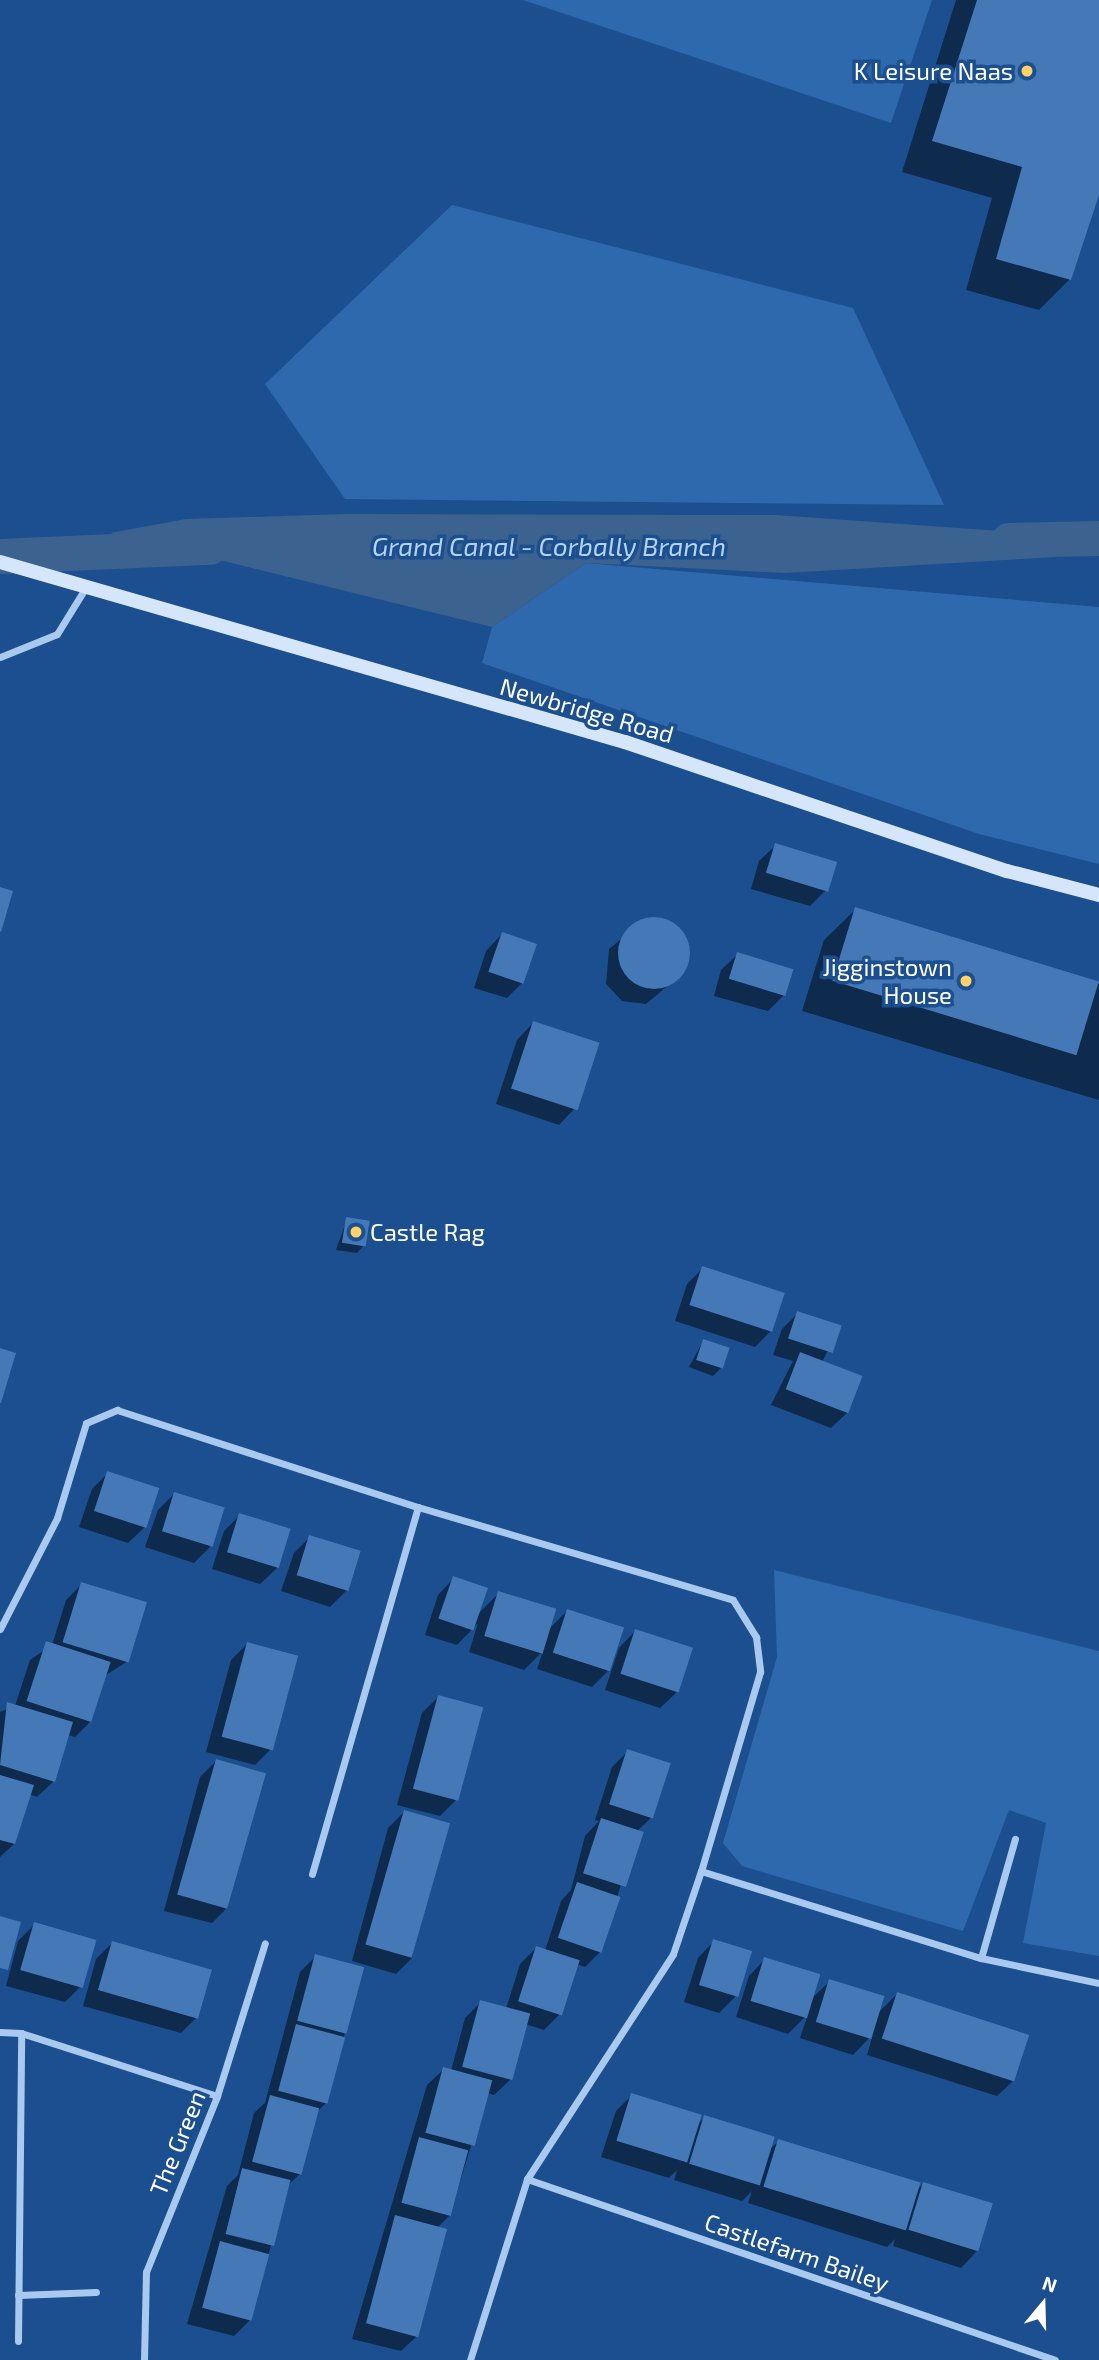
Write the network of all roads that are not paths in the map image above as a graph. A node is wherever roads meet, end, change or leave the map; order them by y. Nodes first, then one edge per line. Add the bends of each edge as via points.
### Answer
1 (0, 562) edge
2 (86, 587) junction
3 (0, 657) edge
4 (1099, 895) edge
5 (418, 1507) junction
6 (0, 1629) edge
7 (1015, 1839) dead end
8 (702, 1871) junction
9 (312, 1874) dead end
10 (265, 1943) dead end
11 (981, 1958) junction
12 (1099, 1983) edge
13 (0, 2032) edge
14 (21, 2033) junction
15 (217, 2096) junction
16 (527, 2179) junction
17 (96, 2292) dead end
18 (18, 2295) junction
19 (18, 2341) dead end
20 (144, 2360) edge
21 (470, 2360) edge
22 (1055, 2360) edge

1 - 2 main road, Newbridge Road
2 - 3 street via 57,634
2 - 4 main road, Newbridge Road via 625,742 994,867
5 - 6 street via 117,1410 86,1423 57,1518
5 - 8 street via 733,1600 756,1637 760,1672
5 - 9 street
7 - 11 street
8 - 11 street
8 - 16 street via 673,1954
10 - 15 street, The Green
11 - 12 street
13 - 14 street
14 - 15 street
14 - 18 street
15 - 20 street, The Green via 146,2272
16 - 21 street
16 - 22 street, Castlefarm Bailey
17 - 18 street
18 - 19 street

